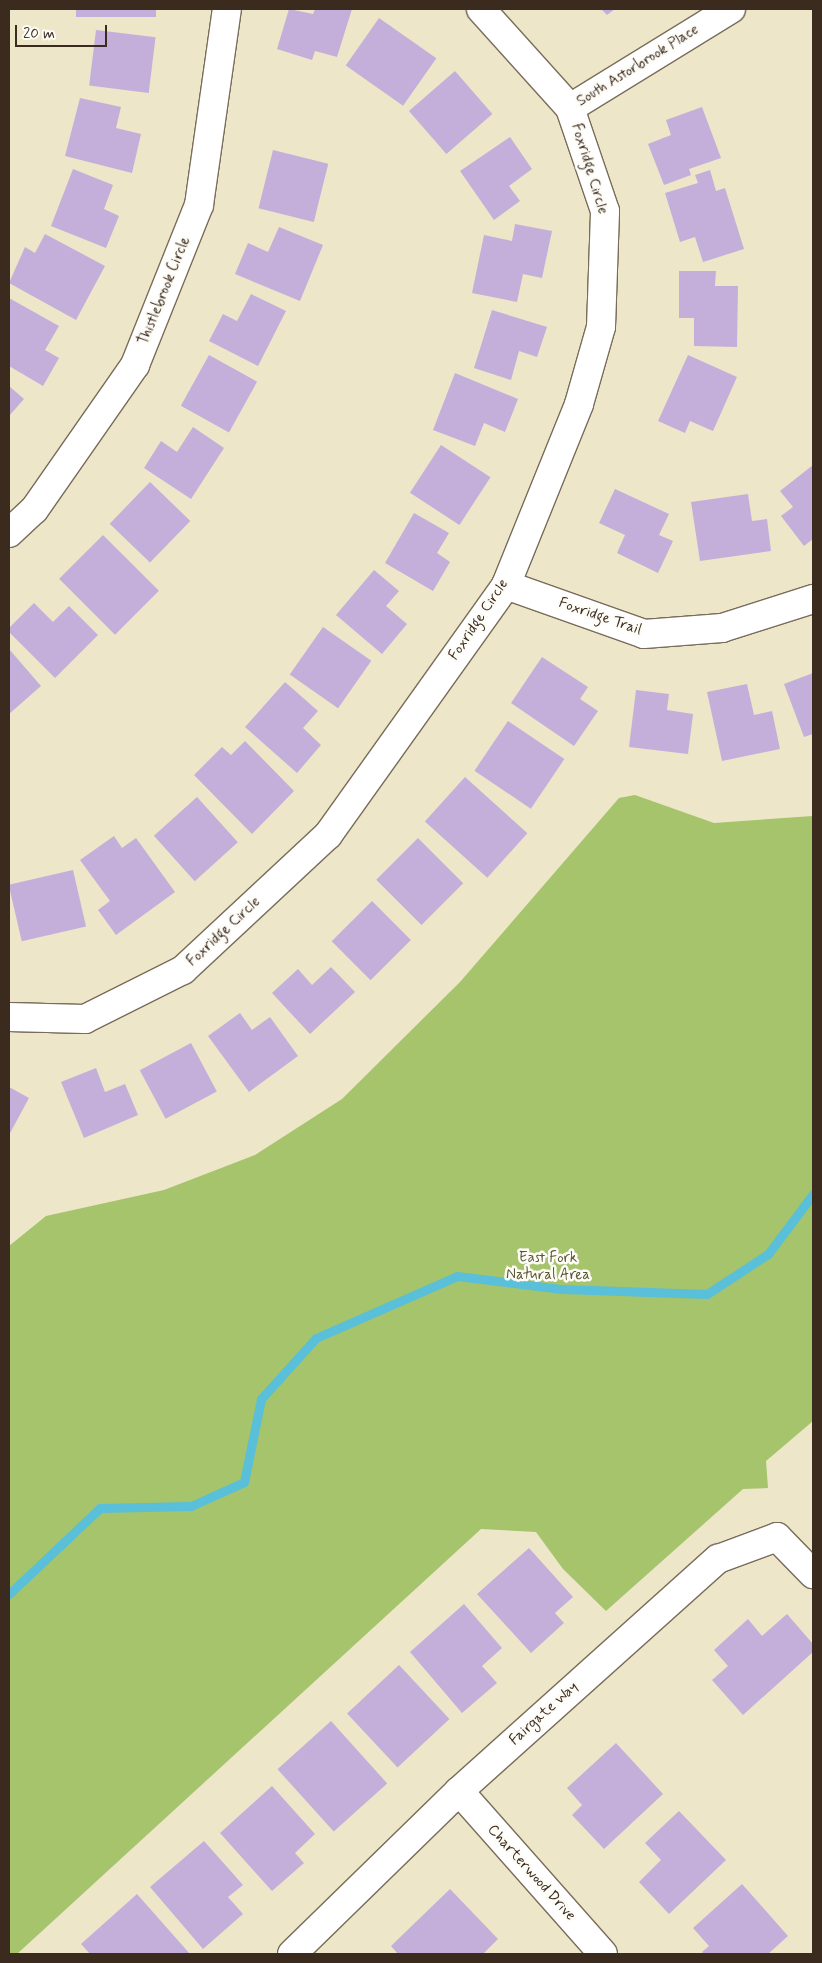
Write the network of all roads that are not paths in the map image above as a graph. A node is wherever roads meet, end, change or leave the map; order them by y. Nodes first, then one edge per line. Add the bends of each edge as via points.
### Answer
1 (227, 9) edge
2 (482, 9) edge
3 (731, 9) edge
4 (570, 108) junction
5 (9, 533) edge
6 (506, 585) junction
7 (813, 599) edge
8 (9, 1017) edge
9 (813, 1574) edge
10 (458, 1791) junction
11 (292, 1954) edge
12 (603, 1954) edge

1 - 5 street, Thistlebrook Circle via 199,206 135,365 34,510
2 - 4 street, Foxridge Circle
3 - 4 street, South Astorbrook Place
4 - 6 street, Foxridge Circle via 605,211 601,327 580,404
6 - 7 street, Foxridge Trail via 644,634 722,628
6 - 8 street, Foxridge Circle via 328,835 183,970 85,1020
9 - 10 street, Fairgate Way via 777,1536 718,1559
10 - 11 street, Fairgate Way
10 - 12 street, Charterwood Drive

